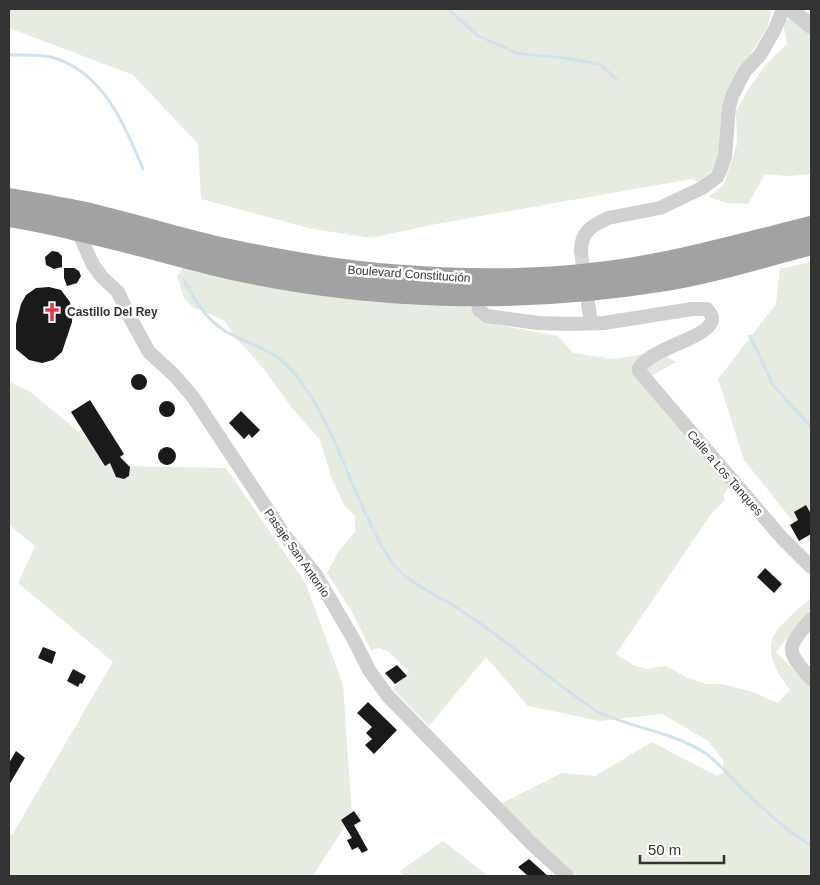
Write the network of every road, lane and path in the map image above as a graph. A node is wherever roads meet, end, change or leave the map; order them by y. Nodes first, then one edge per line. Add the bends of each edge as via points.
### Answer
1 (782, 9) edge
2 (790, 9) edge
3 (811, 26) edge
4 (9, 199) edge
5 (9, 216) edge
6 (811, 227) edge
7 (77, 230) junction
8 (811, 244) edge
9 (581, 251) tunnel mouth
10 (476, 295) junction
11 (588, 303) dead end
12 (591, 323) junction
13 (811, 567) edge
14 (811, 619) edge
15 (811, 679) edge
16 (567, 876) edge

1 - 9 street via 775,29 733,94 724,156 717,177 660,208 600,222 587,231
2 - 3 street
4 - 6 highway, Boulevard Constitución via 80,212 269,257 378,274 454,278 590,274 708,253
5 - 7 highway, Boulevard Constitución
7 - 10 highway, Boulevard Constitución via 229,268 297,280 353,288
7 - 16 street, Pasaje San Antonio via 92,265 118,292 149,352 193,397 273,519 316,575 369,670 387,695
8 - 10 highway, Boulevard Constitución via 722,268 653,282 557,293
10 - 12 street via 479,310 487,316 538,323
11 - 12 street
12 - 13 street, Calle a Los Tanques via 700,308 711,313 710,324 701,331 647,358 639,368 642,377
14 - 15 street via 794,639 791,648

